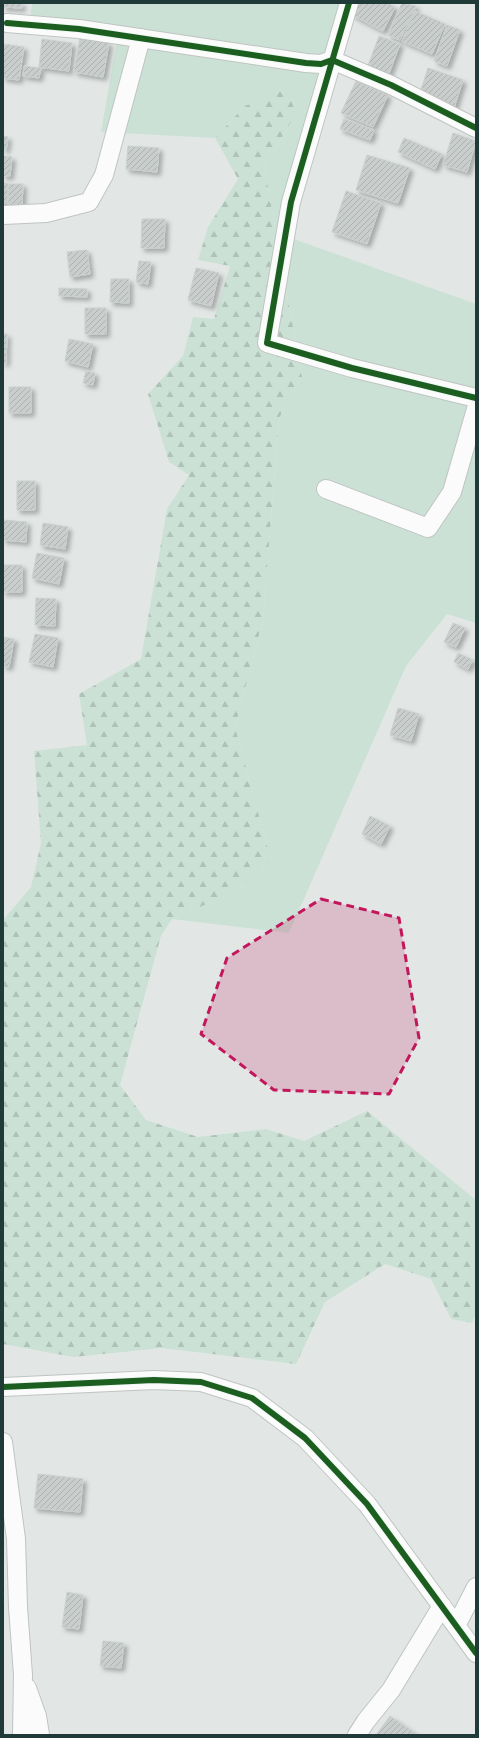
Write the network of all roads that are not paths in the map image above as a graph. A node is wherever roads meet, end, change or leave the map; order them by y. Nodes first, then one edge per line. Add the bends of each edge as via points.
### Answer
1 (349, 3) edge
2 (7, 23) dead end
3 (141, 38) junction
4 (332, 60) junction
5 (476, 128) edge
6 (3, 215) edge
7 (476, 398) edge
8 (476, 409) edge
9 (326, 489) dead end
10 (3, 1387) edge
11 (3, 1442) edge
12 (476, 1587) edge
13 (442, 1606) junction
14 (456, 1626) junction
15 (476, 1653) edge
16 (23, 1675) junction
17 (22, 1735) edge
18 (40, 1735) edge
19 (357, 1735) edge

1 - 4 street
2 - 3 street via 79,29
3 - 4 street via 306,63 321,64
3 - 6 street via 104,175 89,202 46,213
4 - 5 street via 391,85
4 - 7 street via 291,202 267,343 352,368
8 - 9 street via 452,492 428,528
10 - 13 street via 154,1380 201,1382 252,1398 305,1438 362,1498
11 - 16 street via 16,1539
12 - 14 street
13 - 14 street
13 - 19 street via 391,1690
14 - 15 street
16 - 17 street
16 - 18 street via 37,1716

